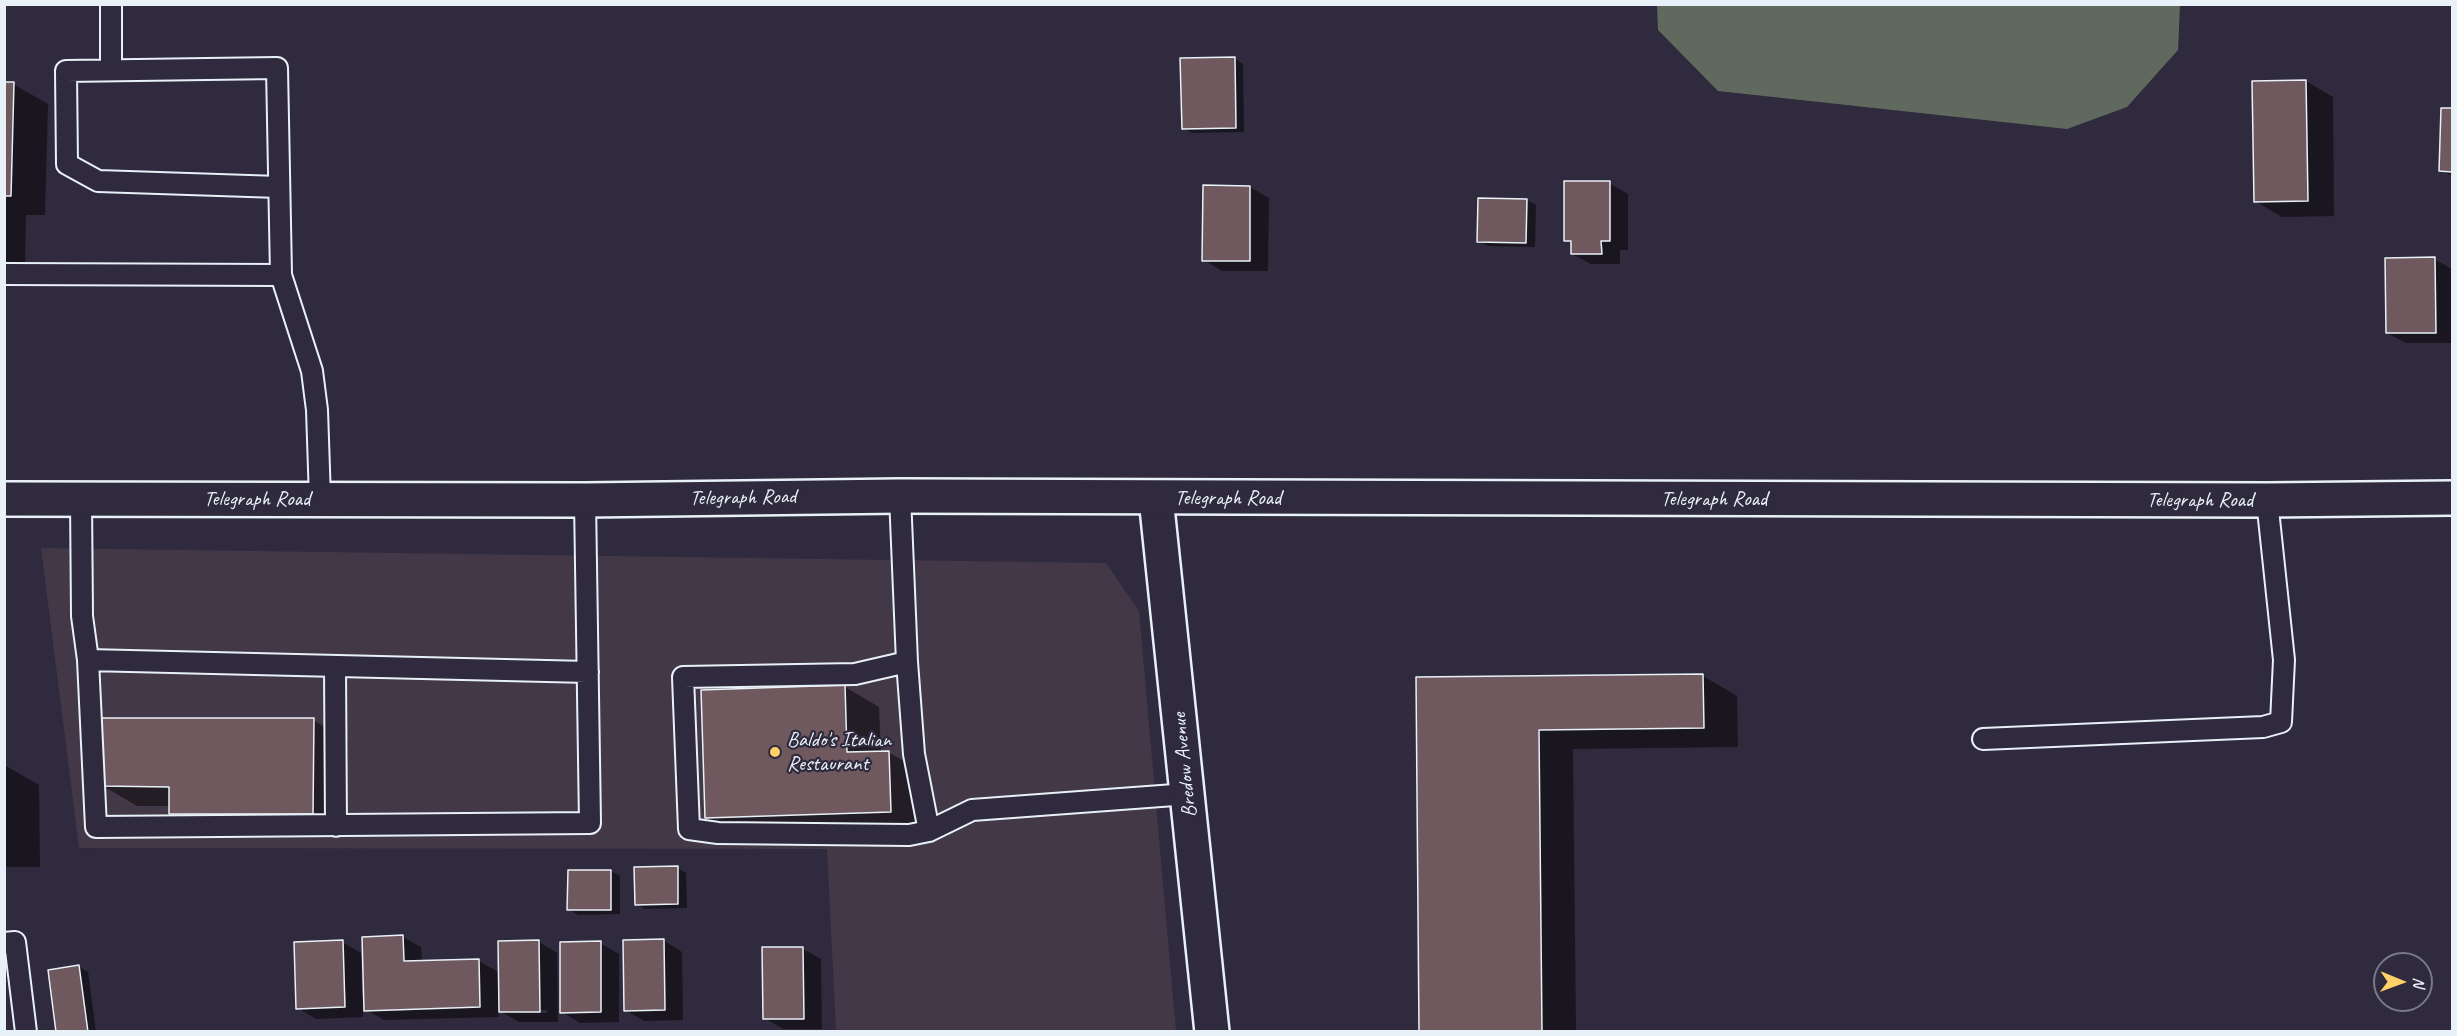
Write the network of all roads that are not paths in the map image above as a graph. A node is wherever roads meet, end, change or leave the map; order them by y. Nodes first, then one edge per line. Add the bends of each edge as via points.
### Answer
1 (111, 4) edge
2 (111, 70) junction
3 (279, 187) junction
4 (4, 274) edge
5 (281, 276) junction
6 (900, 496) junction
7 (1156, 498) junction
8 (2452, 498) edge
9 (4, 499) edge
10 (81, 499) junction
11 (320, 499) junction
12 (585, 500) junction
13 (2267, 500) junction
14 (88, 660) junction
15 (907, 662) junction
16 (335, 666) junction
17 (588, 672) junction
18 (1983, 739) dead end
19 (1188, 794) junction
20 (336, 826) junction
21 (929, 831) junction
22 (4, 943) edge
23 (26, 1032) edge
24 (1212, 1032) edge

1 - 2 lane
2 - 3 lane via 277,68
2 - 3 lane via 66,71 67,164 98,181
3 - 5 lane
4 - 5 lane
5 - 11 lane via 312,371
6 - 7 main road, Telegraph Road
6 - 12 main road, Telegraph Road
6 - 15 lane
7 - 13 main road, Telegraph Road
7 - 19 main road, Bredow Avenue
8 - 13 main road, Telegraph Road
9 - 10 main road, Telegraph Road
10 - 11 main road, Telegraph Road
10 - 14 lane via 82,616
11 - 12 main road, Telegraph Road
12 - 17 lane
13 - 18 lane via 2284,660 2281,722 2263,727
14 - 16 lane
14 - 20 lane via 96,827
15 - 21 lane via 914,754
15 - 21 lane via 855,674 683,677 689,829 718,833 873,835
16 - 17 lane
16 - 20 lane
17 - 20 lane via 590,823
19 - 21 lane via 972,810
19 - 24 main road, Bredow Avenue
22 - 23 lane via 15,942

